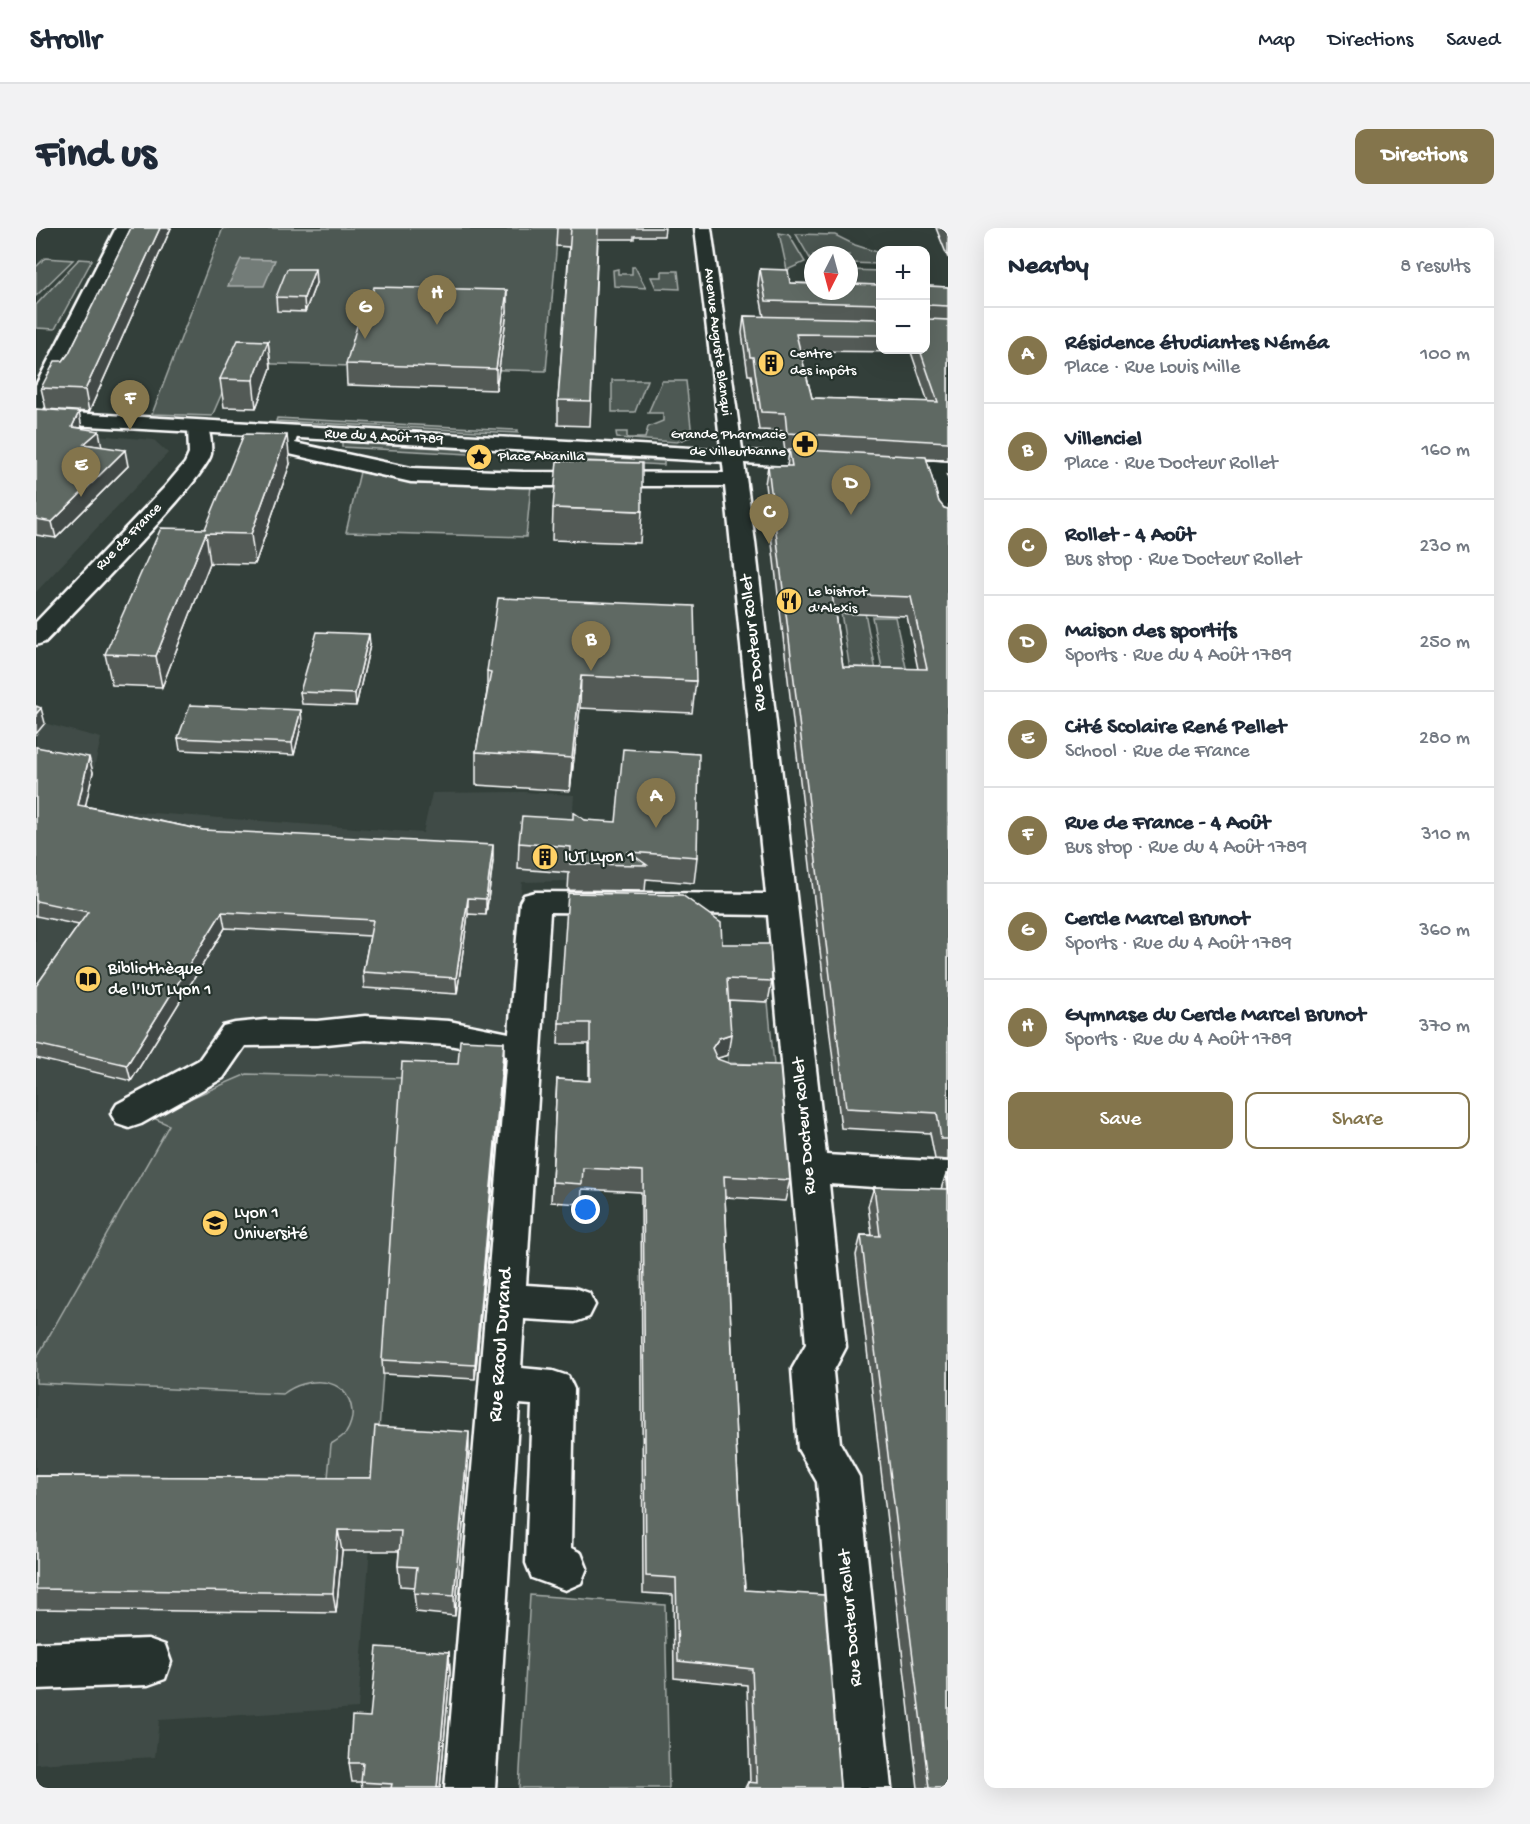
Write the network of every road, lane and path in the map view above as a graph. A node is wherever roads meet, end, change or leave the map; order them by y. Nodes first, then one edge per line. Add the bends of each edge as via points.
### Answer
1 (124, 228) edge
2 (703, 228) edge
3 (713, 323) junction
4 (736, 324) dead end
5 (36, 405) edge
6 (36, 417) edge
7 (198, 427) junction
8 (289, 432) junction
9 (734, 468) junction
10 (940, 468) edge
11 (948, 519) edge
12 (36, 636) edge
13 (782, 904) junction
14 (514, 1045) junction
15 (129, 1114) dead end
16 (809, 1168) junction
17 (948, 1177) edge
18 (505, 1301) junction
19 (575, 1305) dead end
20 (500, 1384) junction
21 (565, 1568) dead end
22 (148, 1662) dead end
23 (36, 1666) edge
24 (470, 1788) edge
25 (866, 1788) edge

1 - 5 street
2 - 3 street, Avenue Auguste Blanqui
3 - 4 street
3 - 9 street, Avenue Auguste Blanqui
6 - 7 street, Rue du 4 Août 1789
7 - 8 street, Rue du 4 Août 1789
7 - 12 street, Rue de France via 200,453 195,465
8 - 9 street, Rue du 4 Août 1789
8 - 9 street via 284,443 288,448 411,475 523,479
9 - 10 street, Rue du 4 Août 1789 via 858,463
9 - 13 street, Rue Docteur Rollet
10 - 11 street
13 - 14 street, Rue Raoul Durand via 535,902
13 - 16 street, Rue Docteur Rollet via 784,1072
14 - 15 street via 362,1046 317,1034 236,1035 211,1069
14 - 18 street, Rue Raoul Durand
16 - 17 street
16 - 25 street, Rue Docteur Rollet via 826,1347 812,1370 819,1449 838,1477
18 - 19 street
18 - 20 street, Rue Raoul Durand
20 - 21 street via 553,1389 548,1563
20 - 24 street, Rue Raoul Durand
22 - 23 street

